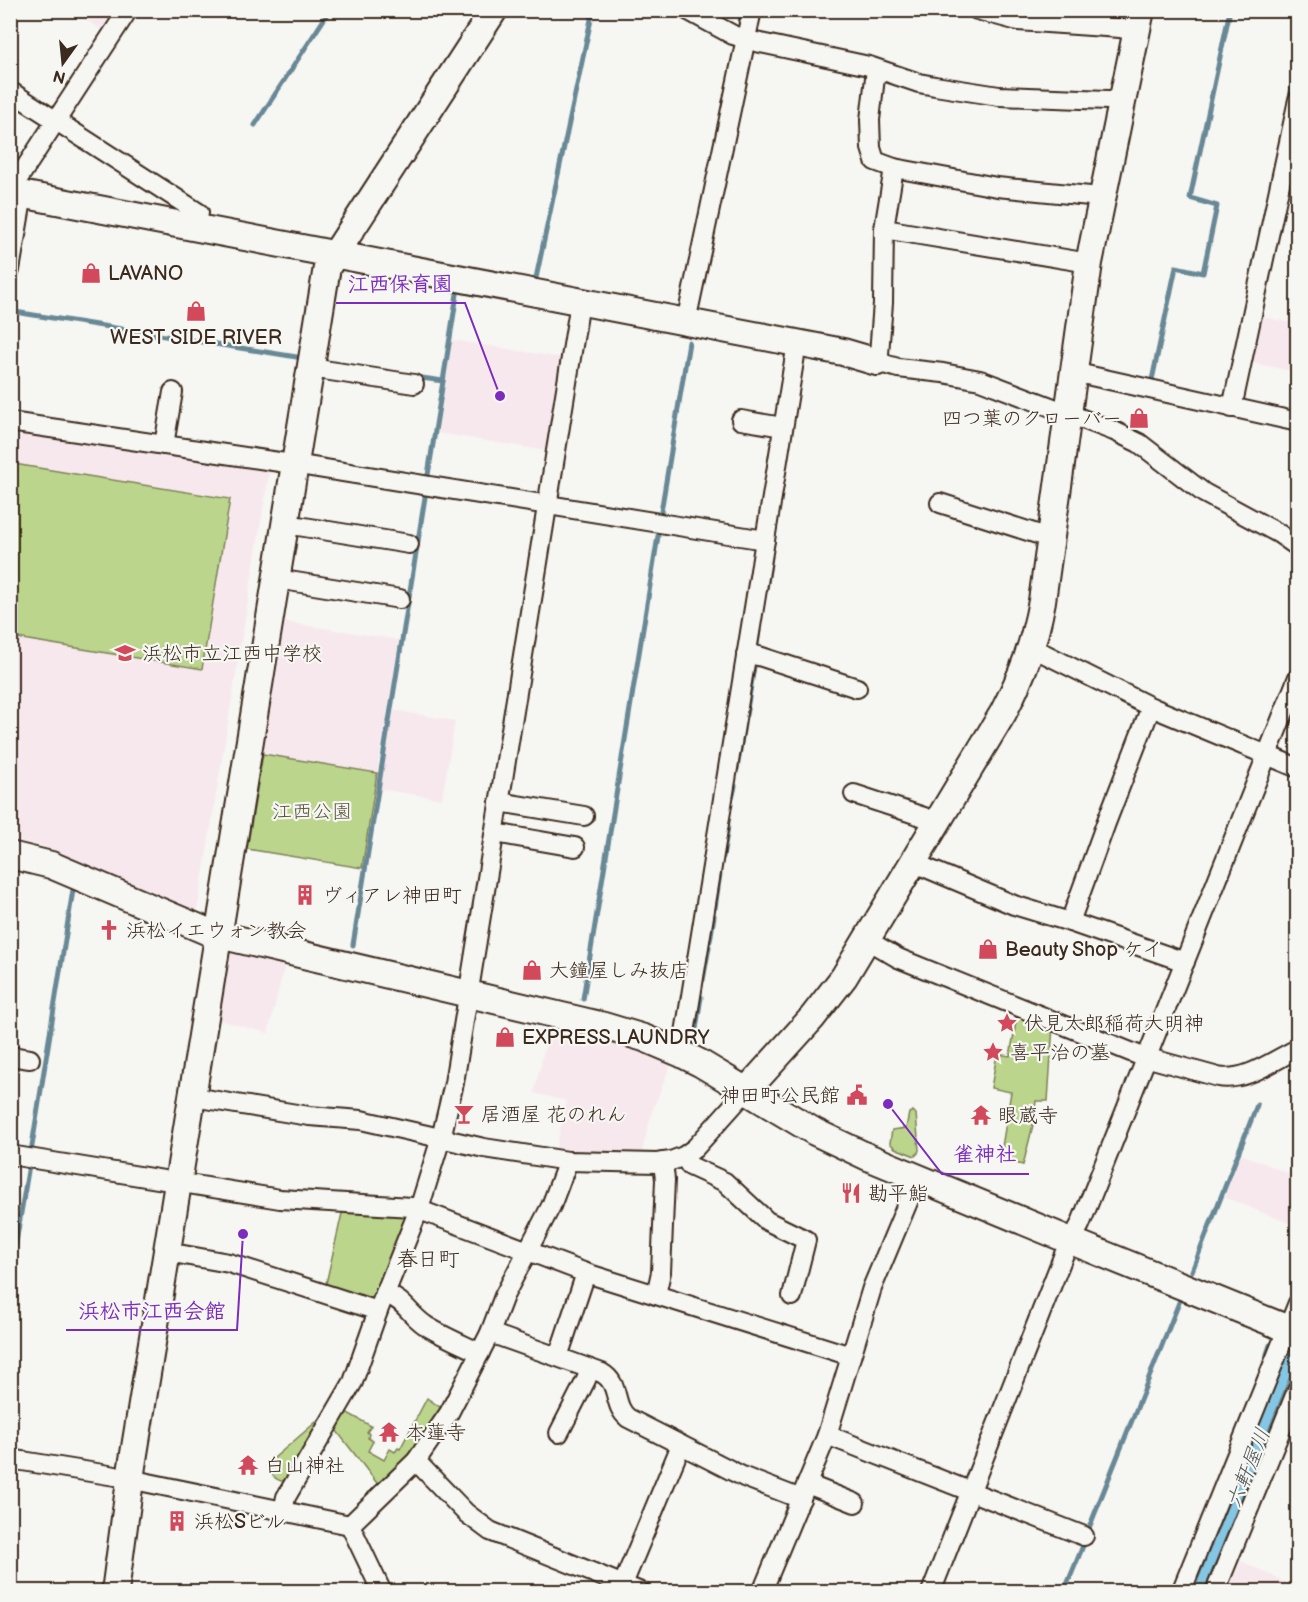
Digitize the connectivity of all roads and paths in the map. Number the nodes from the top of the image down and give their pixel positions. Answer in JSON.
{"nodes":[{"id":1,"x":128,"y":10,"type":"edge"},
{"id":2,"x":494,"y":10,"type":"edge"},
{"id":3,"x":687,"y":10,"type":"edge"},
{"id":4,"x":752,"y":10,"type":"edge"},
{"id":5,"x":977,"y":10,"type":"edge"},
{"id":6,"x":1074,"y":18,"type":"edge"},
{"id":7,"x":1139,"y":21,"type":"edge"},
{"id":8,"x":746,"y":39,"type":"junction"},
{"id":9,"x":876,"y":69,"type":"junction"},
{"id":10,"x":10,"y":92,"type":"edge"},
{"id":11,"x":1298,"y":99,"type":"edge"},
{"id":12,"x":1121,"y":104,"type":"junction"},
{"id":13,"x":56,"y":121,"type":"junction"},
{"id":14,"x":894,"y":168,"type":"junction"},
{"id":15,"x":16,"y":193,"type":"edge"},
{"id":16,"x":1101,"y":199,"type":"junction"},
{"id":17,"x":196,"y":228,"type":"junction"},
{"id":18,"x":884,"y":229,"type":"junction"},
{"id":19,"x":336,"y":255,"type":"junction"},
{"id":20,"x":11,"y":258,"type":"edge"},
{"id":21,"x":1089,"y":263,"type":"junction"},
{"id":22,"x":580,"y":302,"type":"junction"},
{"id":23,"x":686,"y":322,"type":"junction"},
{"id":24,"x":797,"y":343,"type":"junction"},
{"id":25,"x":877,"y":362,"type":"junction"},
{"id":26,"x":311,"y":368,"type":"junction"},
{"id":27,"x":1073,"y":372,"type":"junction"},
{"id":28,"x":414,"y":384,"type":"dead end"},
{"id":29,"x":173,"y":392,"type":"dead end"},
{"id":30,"x":1232,"y":408,"type":"junction"},
{"id":31,"x":1068,"y":412,"type":"junction"},
{"id":32,"x":741,"y":420,"type":"dead end"},
{"id":33,"x":10,"y":422,"type":"edge"},
{"id":34,"x":1298,"y":422,"type":"edge"},
{"id":35,"x":783,"y":428,"type":"junction"},
{"id":36,"x":164,"y":445,"type":"junction"},
{"id":37,"x":295,"y":465,"type":"junction"},
{"id":38,"x":940,"y":503,"type":"dead end"},
{"id":39,"x":547,"y":505,"type":"junction"},
{"id":40,"x":286,"y":524,"type":"junction"},
{"id":41,"x":1051,"y":536,"type":"junction"},
{"id":42,"x":765,"y":540,"type":"junction"},
{"id":43,"x":409,"y":544,"type":"dead end"},
{"id":44,"x":1298,"y":547,"type":"edge"},
{"id":45,"x":277,"y":579,"type":"junction"},
{"id":46,"x":400,"y":599,"type":"dead end"},
{"id":47,"x":1031,"y":650,"type":"junction"},
{"id":48,"x":746,"y":654,"type":"junction"},
{"id":49,"x":1298,"y":677,"type":"edge"},
{"id":50,"x":857,"y":688,"type":"dead end"},
{"id":51,"x":1151,"y":707,"type":"junction"},
{"id":52,"x":1267,"y":755,"type":"junction"},
{"id":53,"x":1298,"y":768,"type":"edge"},
{"id":54,"x":854,"y":794,"type":"dead end"},
{"id":55,"x":500,"y":802,"type":"junction"},
{"id":56,"x":584,"y":816,"type":"dead end"},
{"id":57,"x":936,"y":824,"type":"junction"},
{"id":58,"x":495,"y":834,"type":"junction"},
{"id":59,"x":575,"y":847,"type":"dead end"},
{"id":60,"x":10,"y":855,"type":"edge"},
{"id":61,"x":915,"y":861,"type":"junction"},
{"id":62,"x":1071,"y":922,"type":"junction"},
{"id":63,"x":219,"y":935,"type":"junction"},
{"id":64,"x":867,"y":940,"type":"junction"},
{"id":65,"x":1185,"y":963,"type":"junction"},
{"id":66,"x":469,"y":994,"type":"junction"},
{"id":67,"x":1297,"y":1047,"type":"edge"},
{"id":68,"x":679,"y":1052,"type":"junction"},
{"id":69,"x":10,"y":1056,"type":"edge"},
{"id":70,"x":1147,"y":1058,"type":"junction"},
{"id":71,"x":30,"y":1059,"type":"dead end"},
{"id":72,"x":746,"y":1091,"type":"junction"},
{"id":73,"x":193,"y":1096,"type":"junction"},
{"id":74,"x":441,"y":1138,"type":"junction"},
{"id":75,"x":10,"y":1155,"type":"edge"},
{"id":76,"x":684,"y":1156,"type":"junction"},
{"id":77,"x":568,"y":1161,"type":"junction"},
{"id":78,"x":663,"y":1162,"type":"junction"},
{"id":79,"x":918,"y":1178,"type":"junction"},
{"id":80,"x":179,"y":1183,"type":"junction"},
{"id":81,"x":419,"y":1209,"type":"junction"},
{"id":82,"x":1071,"y":1241,"type":"junction"},
{"id":83,"x":527,"y":1251,"type":"junction"},
{"id":84,"x":167,"y":1252,"type":"junction"},
{"id":85,"x":586,"y":1273,"type":"junction"},
{"id":86,"x":385,"y":1293,"type":"junction"},
{"id":87,"x":656,"y":1295,"type":"junction"},
{"id":88,"x":792,"y":1296,"type":"dead end"},
{"id":89,"x":1298,"y":1303,"type":"edge"},
{"id":90,"x":378,"y":1311,"type":"junction"},
{"id":91,"x":1291,"y":1332,"type":"edge"},
{"id":92,"x":490,"y":1333,"type":"junction"},
{"id":93,"x":480,"y":1353,"type":"junction"},
{"id":94,"x":851,"y":1356,"type":"junction"},
{"id":95,"x":558,"y":1358,"type":"junction"},
{"id":96,"x":590,"y":1369,"type":"junction"},
{"id":97,"x":1298,"y":1388,"type":"edge"},
{"id":98,"x":559,"y":1433,"type":"dead end"},
{"id":99,"x":828,"y":1435,"type":"junction"},
{"id":100,"x":681,"y":1445,"type":"junction"},
{"id":101,"x":10,"y":1459,"type":"edge"},
{"id":102,"x":416,"y":1461,"type":"junction"},
{"id":103,"x":130,"y":1479,"type":"junction"},
{"id":104,"x":970,"y":1491,"type":"junction"},
{"id":105,"x":804,"y":1492,"type":"junction"},
{"id":106,"x":855,"y":1503,"type":"dead end"},
{"id":107,"x":283,"y":1511,"type":"junction"},
{"id":108,"x":350,"y":1525,"type":"junction"},
{"id":109,"x":1084,"y":1536,"type":"dead end"},
{"id":110,"x":623,"y":1584,"type":"junction"},
{"id":111,"x":115,"y":1592,"type":"edge"},
{"id":112,"x":382,"y":1592,"type":"edge"},
{"id":113,"x":641,"y":1592,"type":"edge"},
{"id":114,"x":762,"y":1592,"type":"edge"},
{"id":115,"x":931,"y":1592,"type":"edge"},
{"id":116,"x":1181,"y":1592,"type":"edge"},
{"id":117,"x":1215,"y":1592,"type":"edge"}],
"edges":[{"from":1,"to":13,"type":"street"},
{"from":2,"to":19,"type":"street"},
{"from":3,"to":8,"type":"street"},
{"from":4,"to":8,"type":"street"},
{"from":5,"to":6,"type":"street"},
{"from":6,"to":7,"type":"street"},
{"from":7,"to":12,"type":"street"},
{"from":8,"to":9,"type":"street"},
{"from":8,"to":23,"type":"street"},
{"from":9,"to":12,"type":"street"},
{"from":9,"to":14,"type":"street"},
{"from":10,"to":13,"type":"street"},
{"from":11,"to":30,"type":"street"},
{"from":12,"to":16,"type":"street"},
{"from":13,"to":15,"type":"street"},
{"from":13,"to":17,"type":"street"},
{"from":14,"to":16,"type":"street"},
{"from":14,"to":18,"type":"street"},
{"from":15,"to":17,"type":"street"},
{"from":15,"to":20,"type":"street"},
{"from":16,"to":21,"type":"street"},
{"from":17,"to":19,"type":"street"},
{"from":18,"to":21,"type":"street"},
{"from":18,"to":25,"type":"street"},
{"from":19,"to":22,"type":"street"},
{"from":19,"to":26,"type":"street"},
{"from":21,"to":27,"type":"street"},
{"from":22,"to":23,"type":"street"},
{"from":22,"to":39,"type":"street"},
{"from":23,"to":24,"type":"street"},
{"from":24,"to":25,"type":"street"},
{"from":24,"to":35,"type":"street"},
{"from":25,"to":31,"type":"street"},
{"from":26,"to":28,"type":"street"},
{"from":26,"to":37,"type":"street"},
{"from":27,"to":30,"type":"street"},
{"from":27,"to":31,"type":"street"},
{"from":29,"to":36,"type":"street"},
{"from":30,"to":34,"type":"street"},
{"from":31,"to":41,"type":"street"},
{"from":31,"to":44,"type":"street"},
{"from":32,"to":35,"type":"street"},
{"from":33,"to":36,"type":"street"},
{"from":35,"to":42,"type":"street"},
{"from":36,"to":37,"type":"street"},
{"from":37,"to":39,"type":"street"},
{"from":37,"to":40,"type":"street"},
{"from":38,"to":41,"type":"street"},
{"from":39,"to":42,"type":"street"},
{"from":39,"to":55,"type":"street"},
{"from":40,"to":43,"type":"street"},
{"from":40,"to":45,"type":"street"},
{"from":41,"to":47,"type":"street"},
{"from":42,"to":48,"type":"street"},
{"from":45,"to":46,"type":"street"},
{"from":45,"to":63,"type":"street"},
{"from":47,"to":51,"type":"street"},
{"from":47,"to":57,"type":"street"},
{"from":48,"to":50,"type":"street"},
{"from":48,"to":68,"type":"street"},
{"from":49,"to":52,"type":"street"},
{"from":51,"to":52,"type":"street"},
{"from":51,"to":62,"type":"street"},
{"from":52,"to":53,"type":"street"},
{"from":52,"to":65,"type":"street"},
{"from":54,"to":57,"type":"street"},
{"from":55,"to":56,"type":"street"},
{"from":55,"to":58,"type":"street"},
{"from":57,"to":61,"type":"street"},
{"from":58,"to":59,"type":"street"},
{"from":58,"to":66,"type":"street"},
{"from":60,"to":63,"type":"street"},
{"from":61,"to":62,"type":"street"},
{"from":61,"to":64,"type":"street"},
{"from":62,"to":65,"type":"street"},
{"from":63,"to":66,"type":"street"},
{"from":63,"to":73,"type":"street"},
{"from":64,"to":70,"type":"street"},
{"from":64,"to":72,"type":"street"},
{"from":65,"to":70,"type":"street"},
{"from":66,"to":68,"type":"street"},
{"from":66,"to":74,"type":"street"},
{"from":67,"to":70,"type":"street"},
{"from":68,"to":72,"type":"street"},
{"from":69,"to":71,"type":"street"},
{"from":70,"to":82,"type":"street"},
{"from":72,"to":76,"type":"street"},
{"from":72,"to":79,"type":"street"},
{"from":73,"to":74,"type":"street"},
{"from":73,"to":80,"type":"street"},
{"from":74,"to":77,"type":"street"},
{"from":74,"to":81,"type":"street"},
{"from":75,"to":80,"type":"street"},
{"from":76,"to":78,"type":"street"},
{"from":76,"to":88,"type":"street"},
{"from":77,"to":78,"type":"street"},
{"from":77,"to":83,"type":"street"},
{"from":78,"to":87,"type":"street"},
{"from":79,"to":82,"type":"street"},
{"from":79,"to":94,"type":"street"},
{"from":80,"to":81,"type":"street"},
{"from":80,"to":84,"type":"street"},
{"from":81,"to":83,"type":"street"},
{"from":81,"to":86,"type":"street"},
{"from":82,"to":91,"type":"street"},
{"from":82,"to":104,"type":"street"},
{"from":83,"to":85,"type":"street"},
{"from":83,"to":92,"type":"street"},
{"from":84,"to":90,"type":"street"},
{"from":84,"to":103,"type":"street"},
{"from":85,"to":87,"type":"street"},
{"from":85,"to":95,"type":"street"},
{"from":86,"to":90,"type":"street"},
{"from":86,"to":93,"type":"street"},
{"from":87,"to":94,"type":"street"},
{"from":89,"to":91,"type":"street"},
{"from":90,"to":107,"type":"street"},
{"from":91,"to":116,"type":"street"},
{"from":92,"to":93,"type":"street"},
{"from":92,"to":95,"type":"street"},
{"from":93,"to":102,"type":"street"},
{"from":94,"to":99,"type":"street"},
{"from":95,"to":96,"type":"street"},
{"from":96,"to":98,"type":"street"},
{"from":96,"to":100,"type":"street"},
{"from":97,"to":117,"type":"street"},
{"from":99,"to":104,"type":"street"},
{"from":99,"to":105,"type":"street"},
{"from":100,"to":105,"type":"street"},
{"from":100,"to":110,"type":"street"},
{"from":101,"to":103,"type":"street"},
{"from":102,"to":108,"type":"street"},
{"from":102,"to":110,"type":"street"},
{"from":103,"to":107,"type":"street"},
{"from":103,"to":111,"type":"street"},
{"from":104,"to":109,"type":"street"},
{"from":104,"to":115,"type":"street"},
{"from":105,"to":106,"type":"street"},
{"from":105,"to":114,"type":"street"},
{"from":107,"to":108,"type":"street"},
{"from":108,"to":112,"type":"street"},
{"from":110,"to":113,"type":"street"}]}
